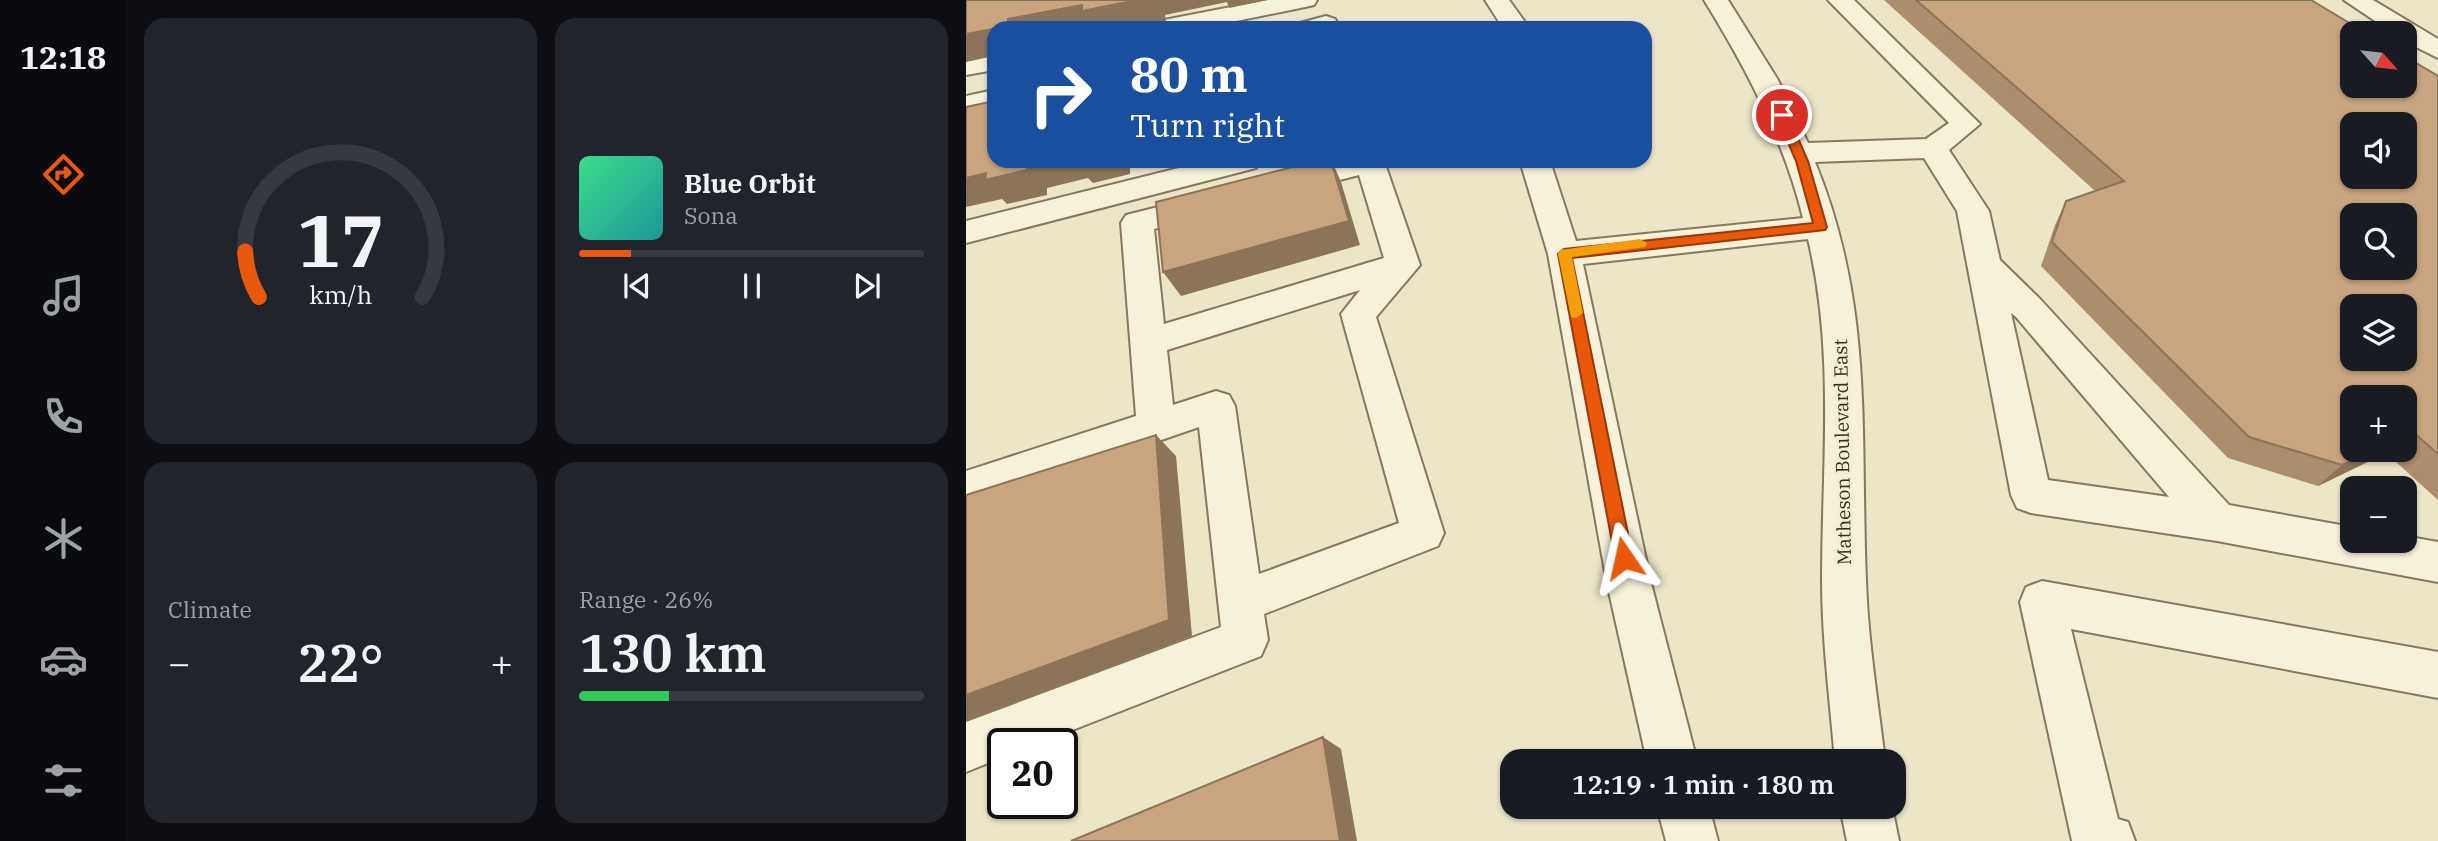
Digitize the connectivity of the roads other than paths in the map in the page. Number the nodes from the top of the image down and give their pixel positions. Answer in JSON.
{"nodes":[{"id":1,"x":1305,"y":0,"type":"edge"},
{"id":2,"x":1497,"y":0,"type":"edge"},
{"id":3,"x":1716,"y":0,"type":"edge"},
{"id":4,"x":1840,"y":0,"type":"edge"},
{"id":5,"x":2356,"y":0,"type":"edge"},
{"id":6,"x":1199,"y":21,"type":"edge"},
{"id":7,"x":1511,"y":21,"type":"edge"},
{"id":8,"x":2438,"y":50,"type":"edge"},
{"id":9,"x":987,"y":63,"type":"edge"},
{"id":10,"x":966,"y":67,"type":"edge"},
{"id":11,"x":987,"y":100,"type":"edge"},
{"id":12,"x":966,"y":104,"type":"edge"},
{"id":13,"x":1933,"y":148,"type":"junction"},
{"id":14,"x":1798,"y":153,"type":"junction"},
{"id":15,"x":1217,"y":168,"type":"edge"},
{"id":16,"x":1347,"y":168,"type":"edge"},
{"id":17,"x":1372,"y":168,"type":"edge"},
{"id":18,"x":1537,"y":168,"type":"edge"},
{"id":19,"x":1821,"y":227,"type":"junction"},
{"id":20,"x":966,"y":232,"type":"edge"},
{"id":21,"x":1564,"y":254,"type":"junction"},
{"id":22,"x":1403,"y":265,"type":"junction"},
{"id":23,"x":1984,"y":265,"type":"junction"},
{"id":24,"x":1149,"y":342,"type":"junction"},
{"id":25,"x":1156,"y":426,"type":"junction"},
{"id":26,"x":966,"y":489,"type":"edge"},
{"id":27,"x":2217,"y":522,"type":"junction"},
{"id":28,"x":2438,"y":562,"type":"edge"},
{"id":29,"x":1240,"y":603,"type":"junction"},
{"id":30,"x":2438,"y":675,"type":"edge"},
{"id":31,"x":966,"y":747,"type":"edge"},
{"id":32,"x":1669,"y":749,"type":"edge"},
{"id":33,"x":1859,"y":749,"type":"edge"},
{"id":34,"x":1686,"y":819,"type":"edge"},
{"id":35,"x":1868,"y":819,"type":"edge"},
{"id":36,"x":1692,"y":841,"type":"edge"},
{"id":37,"x":1873,"y":841,"type":"edge"},
{"id":38,"x":2109,"y":841,"type":"edge"}],
"edges":[{"from":1,"to":6,"type":"street"},
{"from":2,"to":7,"type":"street"},
{"from":3,"to":14,"type":"street","name":"Matheson Boulevard East"},
{"from":4,"to":13,"type":"street"},
{"from":5,"to":8,"type":"street"},
{"from":9,"to":10,"type":"street"},
{"from":11,"to":12,"type":"street"},
{"from":13,"to":14,"type":"street"},
{"from":13,"to":23,"type":"street"},
{"from":14,"to":19,"type":"street","name":"Matheson Boulevard East"},
{"from":15,"to":20,"type":"street"},
{"from":16,"to":24,"type":"street"},
{"from":17,"to":22,"type":"street"},
{"from":18,"to":21,"type":"street"},
{"from":19,"to":21,"type":"street"},
{"from":19,"to":33,"type":"street","name":"Matheson Boulevard East"},
{"from":21,"to":32,"type":"street"},
{"from":22,"to":24,"type":"street"},
{"from":22,"to":29,"type":"street"},
{"from":23,"to":27,"type":"street"},
{"from":23,"to":27,"type":"street"},
{"from":24,"to":25,"type":"street"},
{"from":25,"to":26,"type":"street"},
{"from":25,"to":29,"type":"street"},
{"from":27,"to":28,"type":"street"},
{"from":29,"to":31,"type":"street"},
{"from":30,"to":38,"type":"street"},
{"from":34,"to":36,"type":"street"},
{"from":35,"to":37,"type":"street"}]}
